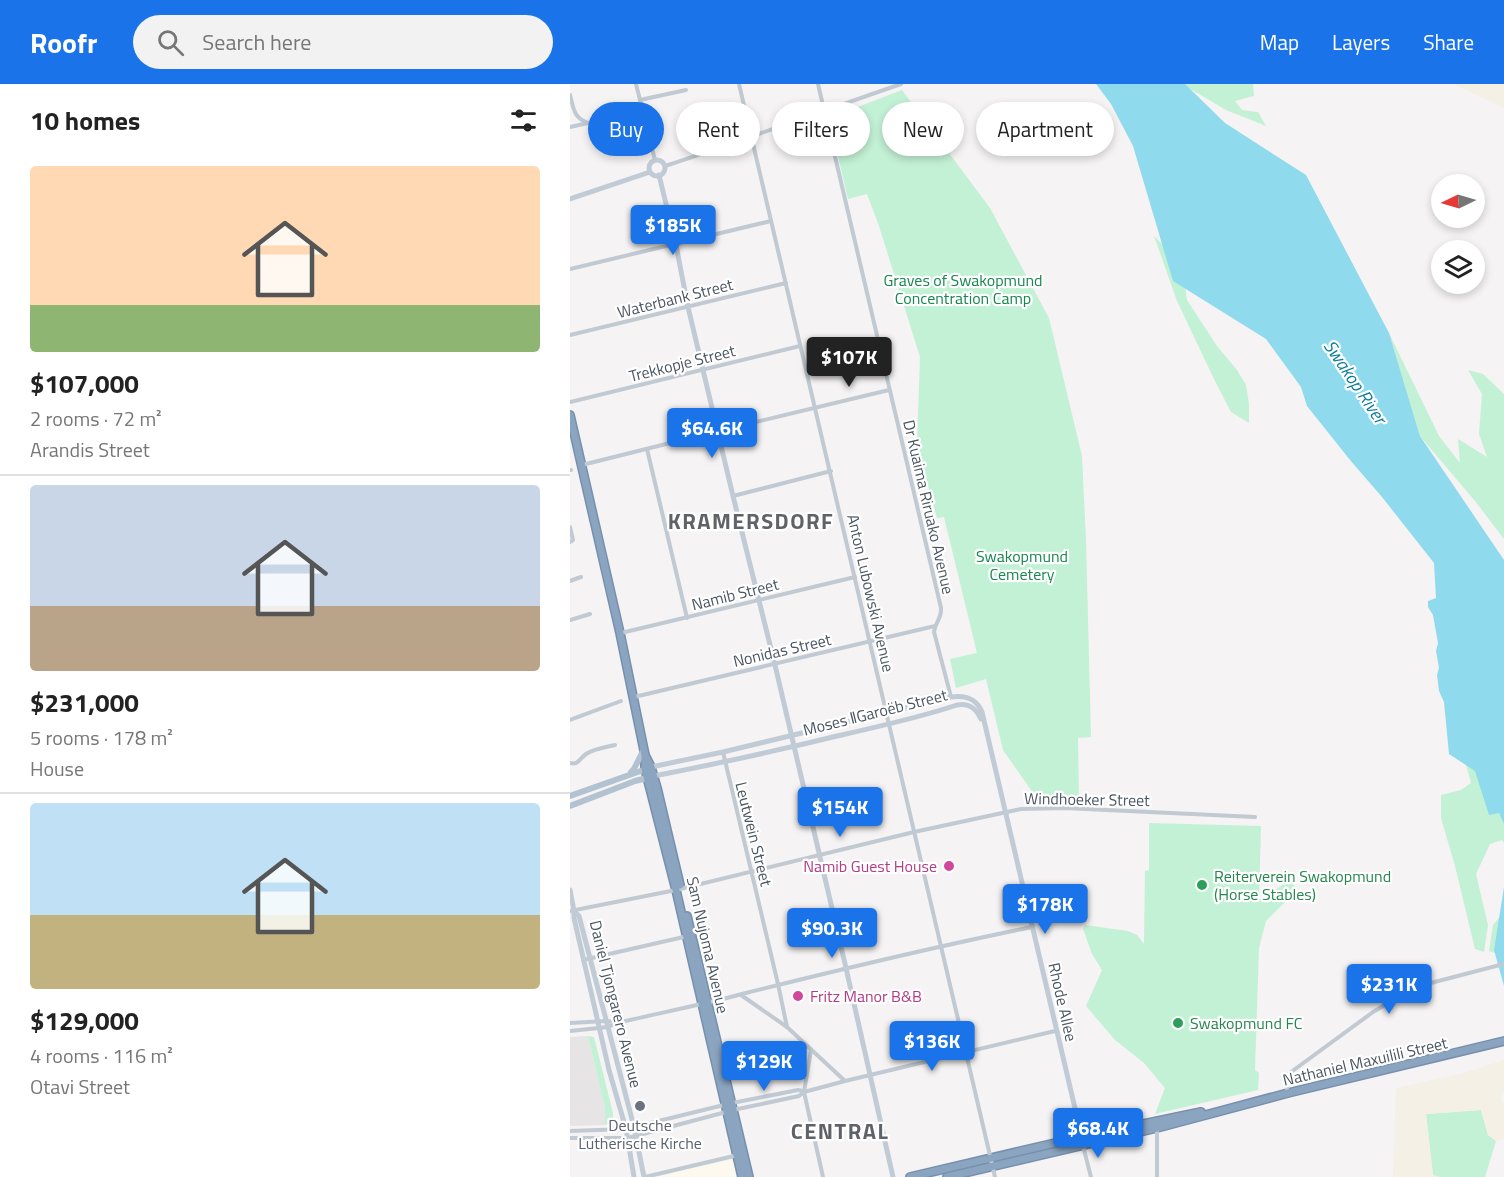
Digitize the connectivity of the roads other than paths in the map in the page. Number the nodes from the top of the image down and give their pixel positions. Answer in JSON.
{"nodes":[{"id":1,"x":636,"y":84,"type":"edge"},
{"id":2,"x":739,"y":84,"type":"edge"},
{"id":3,"x":818,"y":84,"type":"edge"},
{"id":4,"x":901,"y":84,"type":"edge"},
{"id":5,"x":686,"y":90,"type":"dead end"},
{"id":6,"x":570,"y":95,"type":"edge"},
{"id":7,"x":640,"y":100,"type":"joint"},
{"id":8,"x":743,"y":102,"type":"edge"},
{"id":9,"x":822,"y":102,"type":"edge"},
{"id":10,"x":850,"y":102,"type":"edge"},
{"id":11,"x":588,"y":123,"type":"joint"},
{"id":12,"x":570,"y":127,"type":"edge"},
{"id":13,"x":654,"y":156,"type":"edge"},
{"id":14,"x":695,"y":156,"type":"edge"},
{"id":15,"x":756,"y":156,"type":"edge"},
{"id":16,"x":834,"y":156,"type":"edge"},
{"id":17,"x":655,"y":160,"type":"junction"},
{"id":18,"x":665,"y":166,"type":"junction"},
{"id":19,"x":650,"y":172,"type":"junction"},
{"id":20,"x":659,"y":175,"type":"junction"},
{"id":21,"x":570,"y":200,"type":"edge"},
{"id":22,"x":771,"y":220,"type":"junction"},
{"id":23,"x":676,"y":244,"type":"junction"},
{"id":24,"x":570,"y":269,"type":"edge"},
{"id":25,"x":786,"y":283,"type":"junction"},
{"id":26,"x":688,"y":307,"type":"junction"},
{"id":27,"x":570,"y":336,"type":"edge"},
{"id":28,"x":800,"y":346,"type":"junction"},
{"id":29,"x":703,"y":370,"type":"junction"},
{"id":30,"x":889,"y":390,"type":"junction"},
{"id":31,"x":570,"y":402,"type":"edge"},
{"id":32,"x":815,"y":407,"type":"junction"},
{"id":33,"x":570,"y":415,"type":"edge"},
{"id":34,"x":718,"y":430,"type":"junction"},
{"id":35,"x":647,"y":449,"type":"junction"},
{"id":36,"x":582,"y":465,"type":"junction"},
{"id":37,"x":831,"y":471,"type":"junction"},
{"id":38,"x":733,"y":496,"type":"junction"},
{"id":39,"x":570,"y":527,"type":"edge"},
{"id":40,"x":570,"y":542,"type":"edge"},
{"id":41,"x":581,"y":577,"type":"dead end"},
{"id":42,"x":855,"y":577,"type":"junction"},
{"id":43,"x":570,"y":581,"type":"edge"},
{"id":44,"x":758,"y":600,"type":"junction"},
{"id":45,"x":590,"y":614,"type":"dead end"},
{"id":46,"x":687,"y":618,"type":"junction"},
{"id":47,"x":570,"y":620,"type":"edge"},
{"id":48,"x":935,"y":626,"type":"junction"},
{"id":49,"x":620,"y":633,"type":"junction"},
{"id":50,"x":870,"y":642,"type":"junction"},
{"id":51,"x":775,"y":665,"type":"junction"},
{"id":52,"x":951,"y":697,"type":"junction"},
{"id":53,"x":633,"y":698,"type":"junction"},
{"id":54,"x":621,"y":701,"type":"dead end"},
{"id":55,"x":887,"y":713,"type":"junction"},
{"id":56,"x":570,"y":720,"type":"edge"},
{"id":57,"x":890,"y":724,"type":"junction"},
{"id":58,"x":985,"y":728,"type":"junction"},
{"id":59,"x":792,"y":736,"type":"junction"},
{"id":60,"x":615,"y":745,"type":"dead end"},
{"id":61,"x":794,"y":747,"type":"junction"},
{"id":62,"x":644,"y":752,"type":"junction"},
{"id":63,"x":723,"y":752,"type":"junction"},
{"id":64,"x":725,"y":762,"type":"junction"},
{"id":65,"x":570,"y":763,"type":"edge"},
{"id":66,"x":648,"y":768,"type":"junction"},
{"id":67,"x":628,"y":775,"type":"junction"},
{"id":68,"x":651,"y":777,"type":"junction"},
{"id":69,"x":570,"y":796,"type":"edge"},
{"id":70,"x":570,"y":806,"type":"edge"},
{"id":71,"x":1005,"y":811,"type":"junction"},
{"id":72,"x":1256,"y":817,"type":"dead end"},
{"id":73,"x":914,"y":832,"type":"junction"},
{"id":74,"x":818,"y":854,"type":"junction"},
{"id":75,"x":751,"y":871,"type":"junction"},
{"id":76,"x":678,"y":889,"type":"junction"},
{"id":77,"x":570,"y":890,"type":"edge"},
{"id":78,"x":572,"y":911,"type":"edge"},
{"id":79,"x":1032,"y":927,"type":"junction"},
{"id":80,"x":689,"y":935,"type":"junction"},
{"id":81,"x":941,"y":946,"type":"junction"},
{"id":82,"x":591,"y":958,"type":"junction"},
{"id":83,"x":583,"y":960,"type":"junction"},
{"id":84,"x":1504,"y":964,"type":"edge"},
{"id":85,"x":846,"y":968,"type":"junction"},
{"id":86,"x":778,"y":984,"type":"junction"},
{"id":87,"x":741,"y":995,"type":"junction"},
{"id":88,"x":705,"y":1002,"type":"junction"},
{"id":89,"x":606,"y":1021,"type":"junction"},
{"id":90,"x":597,"y":1022,"type":"junction"},
{"id":91,"x":570,"y":1023,"type":"edge"},
{"id":92,"x":617,"y":1023,"type":"junction"},
{"id":93,"x":787,"y":1027,"type":"junction"},
{"id":94,"x":608,"y":1028,"type":"junction"},
{"id":95,"x":598,"y":1029,"type":"junction"},
{"id":96,"x":570,"y":1031,"type":"edge"},
{"id":97,"x":1055,"y":1031,"type":"junction"},
{"id":98,"x":1504,"y":1041,"type":"edge"},
{"id":99,"x":811,"y":1049,"type":"junction"},
{"id":100,"x":965,"y":1053,"type":"junction"},
{"id":101,"x":869,"y":1076,"type":"junction"},
{"id":102,"x":845,"y":1081,"type":"junction"},
{"id":103,"x":804,"y":1092,"type":"junction"},
{"id":104,"x":1288,"y":1093,"type":"junction"},
{"id":105,"x":730,"y":1107,"type":"junction"},
{"id":106,"x":1156,"y":1124,"type":"junction"},
{"id":107,"x":634,"y":1127,"type":"junction"},
{"id":108,"x":626,"y":1129,"type":"junction"},
{"id":109,"x":570,"y":1131,"type":"edge"},
{"id":110,"x":636,"y":1136,"type":"junction"},
{"id":111,"x":1081,"y":1137,"type":"junction"},
{"id":112,"x":570,"y":1138,"type":"edge"},
{"id":113,"x":628,"y":1138,"type":"junction"},
{"id":114,"x":1083,"y":1146,"type":"junction"},
{"id":115,"x":740,"y":1154,"type":"junction"},
{"id":116,"x":990,"y":1158,"type":"junction"},
{"id":117,"x":992,"y":1166,"type":"junction"},
{"id":118,"x":633,"y":1177,"type":"edge"},
{"id":119,"x":644,"y":1177,"type":"edge"},
{"id":120,"x":742,"y":1177,"type":"edge"},
{"id":121,"x":749,"y":1177,"type":"edge"},
{"id":122,"x":823,"y":1177,"type":"edge"},
{"id":123,"x":893,"y":1177,"type":"edge"},
{"id":124,"x":910,"y":1177,"type":"edge"},
{"id":125,"x":947,"y":1177,"type":"edge"},
{"id":126,"x":995,"y":1177,"type":"edge"},
{"id":127,"x":1091,"y":1177,"type":"edge"},
{"id":128,"x":1157,"y":1177,"type":"edge"}],
"edges":[{"from":1,"to":7,"type":"street"},
{"from":2,"to":8,"type":"street","name":"Anton Lubowski Avenue"},
{"from":3,"to":9,"type":"street","name":"Dr Kuaima Riruako Avenue"},
{"from":4,"to":10,"type":"street"},
{"from":5,"to":7,"type":"street"},
{"from":6,"to":11,"type":"street"},
{"from":11,"to":12,"type":"street"},
{"from":13,"to":17,"type":"street"},
{"from":14,"to":18,"type":"street"},
{"from":15,"to":22,"type":"street","name":"Anton Lubowski Avenue"},
{"from":16,"to":30,"type":"street","name":"Dr Kuaima Riruako Avenue"},
{"from":17,"to":18,"type":"street"},
{"from":17,"to":19,"type":"street"},
{"from":18,"to":20,"type":"street"},
{"from":19,"to":20,"type":"street"},
{"from":19,"to":21,"type":"street"},
{"from":20,"to":23,"type":"street"},
{"from":22,"to":23,"type":"street"},
{"from":22,"to":25,"type":"street","name":"Anton Lubowski Avenue"},
{"from":23,"to":24,"type":"street"},
{"from":23,"to":26,"type":"street"},
{"from":25,"to":26,"type":"street","name":"Waterbank Street"},
{"from":25,"to":28,"type":"street","name":"Anton Lubowski Avenue"},
{"from":26,"to":27,"type":"street","name":"Waterbank Street"},
{"from":26,"to":29,"type":"street"},
{"from":28,"to":29,"type":"street","name":"Trekkopje Street"},
{"from":28,"to":32,"type":"street","name":"Anton Lubowski Avenue"},
{"from":29,"to":31,"type":"street","name":"Trekkopje Street"},
{"from":29,"to":34,"type":"street"},
{"from":30,"to":32,"type":"street"},
{"from":30,"to":48,"type":"street","name":"Dr Kuaima Riruako Avenue"},
{"from":32,"to":34,"type":"street"},
{"from":32,"to":37,"type":"street","name":"Anton Lubowski Avenue"},
{"from":33,"to":36,"type":"highway","name":"Sam Nujoma Avenue"},
{"from":34,"to":35,"type":"street"},
{"from":34,"to":38,"type":"street"},
{"from":35,"to":36,"type":"street"},
{"from":35,"to":46,"type":"street"},
{"from":36,"to":49,"type":"highway","name":"Sam Nujoma Avenue"},
{"from":37,"to":38,"type":"street"},
{"from":37,"to":42,"type":"street","name":"Anton Lubowski Avenue"},
{"from":38,"to":44,"type":"street"},
{"from":39,"to":40,"type":"street"},
{"from":41,"to":43,"type":"street"},
{"from":42,"to":44,"type":"street","name":"Namib Street"},
{"from":42,"to":50,"type":"street","name":"Anton Lubowski Avenue"},
{"from":44,"to":46,"type":"street","name":"Namib Street"},
{"from":44,"to":51,"type":"street"},
{"from":45,"to":47,"type":"street"},
{"from":46,"to":49,"type":"street","name":"Namib Street"},
{"from":48,"to":50,"type":"street","name":"Nonidas Street"},
{"from":48,"to":52,"type":"street","name":"Dr Kuaima Riruako Avenue"},
{"from":49,"to":53,"type":"highway","name":"Sam Nujoma Avenue"},
{"from":50,"to":51,"type":"street","name":"Nonidas Street"},
{"from":50,"to":55,"type":"street","name":"Anton Lubowski Avenue"},
{"from":51,"to":53,"type":"street","name":"Nonidas Street"},
{"from":51,"to":59,"type":"street"},
{"from":52,"to":55,"type":"street","name":"Moses ǁGaroëb Street"},
{"from":52,"to":58,"type":"street","name":"Moses ǁGaroëb Street"},
{"from":53,"to":62,"type":"highway","name":"Sam Nujoma Avenue"},
{"from":54,"to":56,"type":"street"},
{"from":55,"to":57,"type":"street","name":"Anton Lubowski Avenue"},
{"from":55,"to":59,"type":"street","name":"Moses ǁGaroëb Street"},
{"from":57,"to":58,"type":"street","name":"Moses ǁGaroëb Street"},
{"from":57,"to":61,"type":"street","name":"Moses ǁGaroëb Street"},
{"from":57,"to":73,"type":"street","name":"Anton Lubowski Avenue"},
{"from":58,"to":71,"type":"street","name":"Rhode Allee"},
{"from":59,"to":61,"type":"street"},
{"from":59,"to":63,"type":"street","name":"Moses ǁGaroëb Street"},
{"from":60,"to":65,"type":"street"},
{"from":61,"to":64,"type":"street","name":"Moses ǁGaroëb Street"},
{"from":61,"to":74,"type":"street"},
{"from":62,"to":66,"type":"highway","name":"Sam Nujoma Avenue"},
{"from":62,"to":67,"type":"main road"},
{"from":63,"to":64,"type":"street","name":"Leutwein Street"},
{"from":63,"to":66,"type":"street","name":"Moses ǁGaroëb Street"},
{"from":64,"to":68,"type":"street","name":"Moses ǁGaroëb Street"},
{"from":64,"to":75,"type":"street","name":"Leutwein Street"},
{"from":66,"to":67,"type":"main road","name":"Moses ǁGaroëb Street"},
{"from":66,"to":68,"type":"highway","name":"Sam Nujoma Avenue"},
{"from":67,"to":69,"type":"main road","name":"Moses ǁGaroëb Street"},
{"from":68,"to":70,"type":"main road","name":"Moses ǁGaroëb Street"},
{"from":68,"to":76,"type":"highway","name":"Sam Nujoma Avenue"},
{"from":71,"to":72,"type":"street","name":"Windhoeker Street"},
{"from":71,"to":73,"type":"street","name":"Windhoeker Street"},
{"from":71,"to":79,"type":"street","name":"Rhode Allee"},
{"from":73,"to":74,"type":"street","name":"Windhoeker Street"},
{"from":73,"to":81,"type":"street","name":"Anton Lubowski Avenue"},
{"from":74,"to":75,"type":"street","name":"Windhoeker Street"},
{"from":74,"to":85,"type":"street"},
{"from":75,"to":76,"type":"street","name":"Windhoeker Street"},
{"from":75,"to":86,"type":"street","name":"Leutwein Street"},
{"from":76,"to":78,"type":"street","name":"Windhoeker Street"},
{"from":76,"to":80,"type":"highway","name":"Sam Nujoma Avenue"},
{"from":77,"to":78,"type":"street","name":"Daniel Tjongarero Avenue"},
{"from":78,"to":82,"type":"street","name":"Daniel Tjongarero Avenue"},
{"from":78,"to":83,"type":"street","name":"Daniel Tjongarero Avenue"},
{"from":79,"to":81,"type":"street"},
{"from":79,"to":97,"type":"street","name":"Rhode Allee"},
{"from":80,"to":82,"type":"street"},
{"from":80,"to":88,"type":"highway","name":"Sam Nujoma Avenue"},
{"from":81,"to":85,"type":"street"},
{"from":81,"to":100,"type":"street","name":"Anton Lubowski Avenue"},
{"from":82,"to":83,"type":"street"},
{"from":82,"to":89,"type":"street","name":"Daniel Tjongarero Avenue"},
{"from":83,"to":90,"type":"street","name":"Daniel Tjongarero Avenue"},
{"from":84,"to":104,"type":"street"},
{"from":85,"to":86,"type":"street"},
{"from":85,"to":101,"type":"street"},
{"from":86,"to":87,"type":"street"},
{"from":86,"to":93,"type":"street","name":"Leutwein Street"},
{"from":87,"to":88,"type":"street"},
{"from":87,"to":93,"type":"street"},
{"from":88,"to":92,"type":"street"},
{"from":88,"to":105,"type":"highway","name":"Sam Nujoma Avenue"},
{"from":89,"to":90,"type":"street"},
{"from":89,"to":92,"type":"street"},
{"from":89,"to":94,"type":"street","name":"Daniel Tjongarero Avenue"},
{"from":90,"to":91,"type":"street"},
{"from":90,"to":95,"type":"street","name":"Daniel Tjongarero Avenue"},
{"from":92,"to":94,"type":"street"},
{"from":93,"to":99,"type":"street"},
{"from":94,"to":95,"type":"street"},
{"from":94,"to":107,"type":"street","name":"Daniel Tjongarero Avenue"},
{"from":95,"to":96,"type":"street"},
{"from":95,"to":108,"type":"street","name":"Daniel Tjongarero Avenue"},
{"from":97,"to":100,"type":"street"},
{"from":97,"to":111,"type":"street","name":"Rhode Allee"},
{"from":98,"to":104,"type":"highway","name":"Nathaniel Maxuilili Street"},
{"from":99,"to":102,"type":"street"},
{"from":99,"to":103,"type":"street"},
{"from":100,"to":101,"type":"street"},
{"from":100,"to":116,"type":"street","name":"Anton Lubowski Avenue"},
{"from":101,"to":102,"type":"street"},
{"from":101,"to":123,"type":"street"},
{"from":102,"to":103,"type":"street"},
{"from":103,"to":105,"type":"street"},
{"from":103,"to":122,"type":"street"},
{"from":104,"to":106,"type":"highway","name":"Nathaniel Maxuilili Street"},
{"from":105,"to":107,"type":"street"},
{"from":105,"to":110,"type":"street"},
{"from":105,"to":115,"type":"highway","name":"Sam Nujoma Avenue"},
{"from":106,"to":111,"type":"highway","name":"Nathaniel Maxuilili Street"},
{"from":106,"to":114,"type":"highway","name":"Nathaniel Maxuilili Street"},
{"from":106,"to":128,"type":"street"},
{"from":107,"to":108,"type":"street"},
{"from":107,"to":110,"type":"street","name":"Daniel Tjongarero Avenue"},
{"from":108,"to":109,"type":"street"},
{"from":108,"to":113,"type":"street","name":"Daniel Tjongarero Avenue"},
{"from":110,"to":113,"type":"street"},
{"from":110,"to":119,"type":"street","name":"Daniel Tjongarero Avenue"},
{"from":111,"to":114,"type":"street","name":"Rhode Allee"},
{"from":111,"to":116,"type":"highway","name":"Nathaniel Maxuilili Street"},
{"from":112,"to":113,"type":"street"},
{"from":113,"to":118,"type":"street","name":"Daniel Tjongarero Avenue"},
{"from":114,"to":117,"type":"highway","name":"Nathaniel Maxuilili Street"},
{"from":114,"to":127,"type":"street","name":"Rhode Allee"},
{"from":115,"to":119,"type":"street"},
{"from":115,"to":120,"type":"highway","name":"Sam Nujoma Avenue"},
{"from":115,"to":121,"type":"highway","name":"Sam Nujoma Avenue"},
{"from":116,"to":117,"type":"street","name":"Anton Lubowski Avenue"},
{"from":116,"to":124,"type":"highway","name":"Nathaniel Maxuilili Street"},
{"from":117,"to":125,"type":"highway","name":"Nathaniel Maxuilili Street"},
{"from":117,"to":126,"type":"street","name":"Anton Lubowski Avenue"}]}
